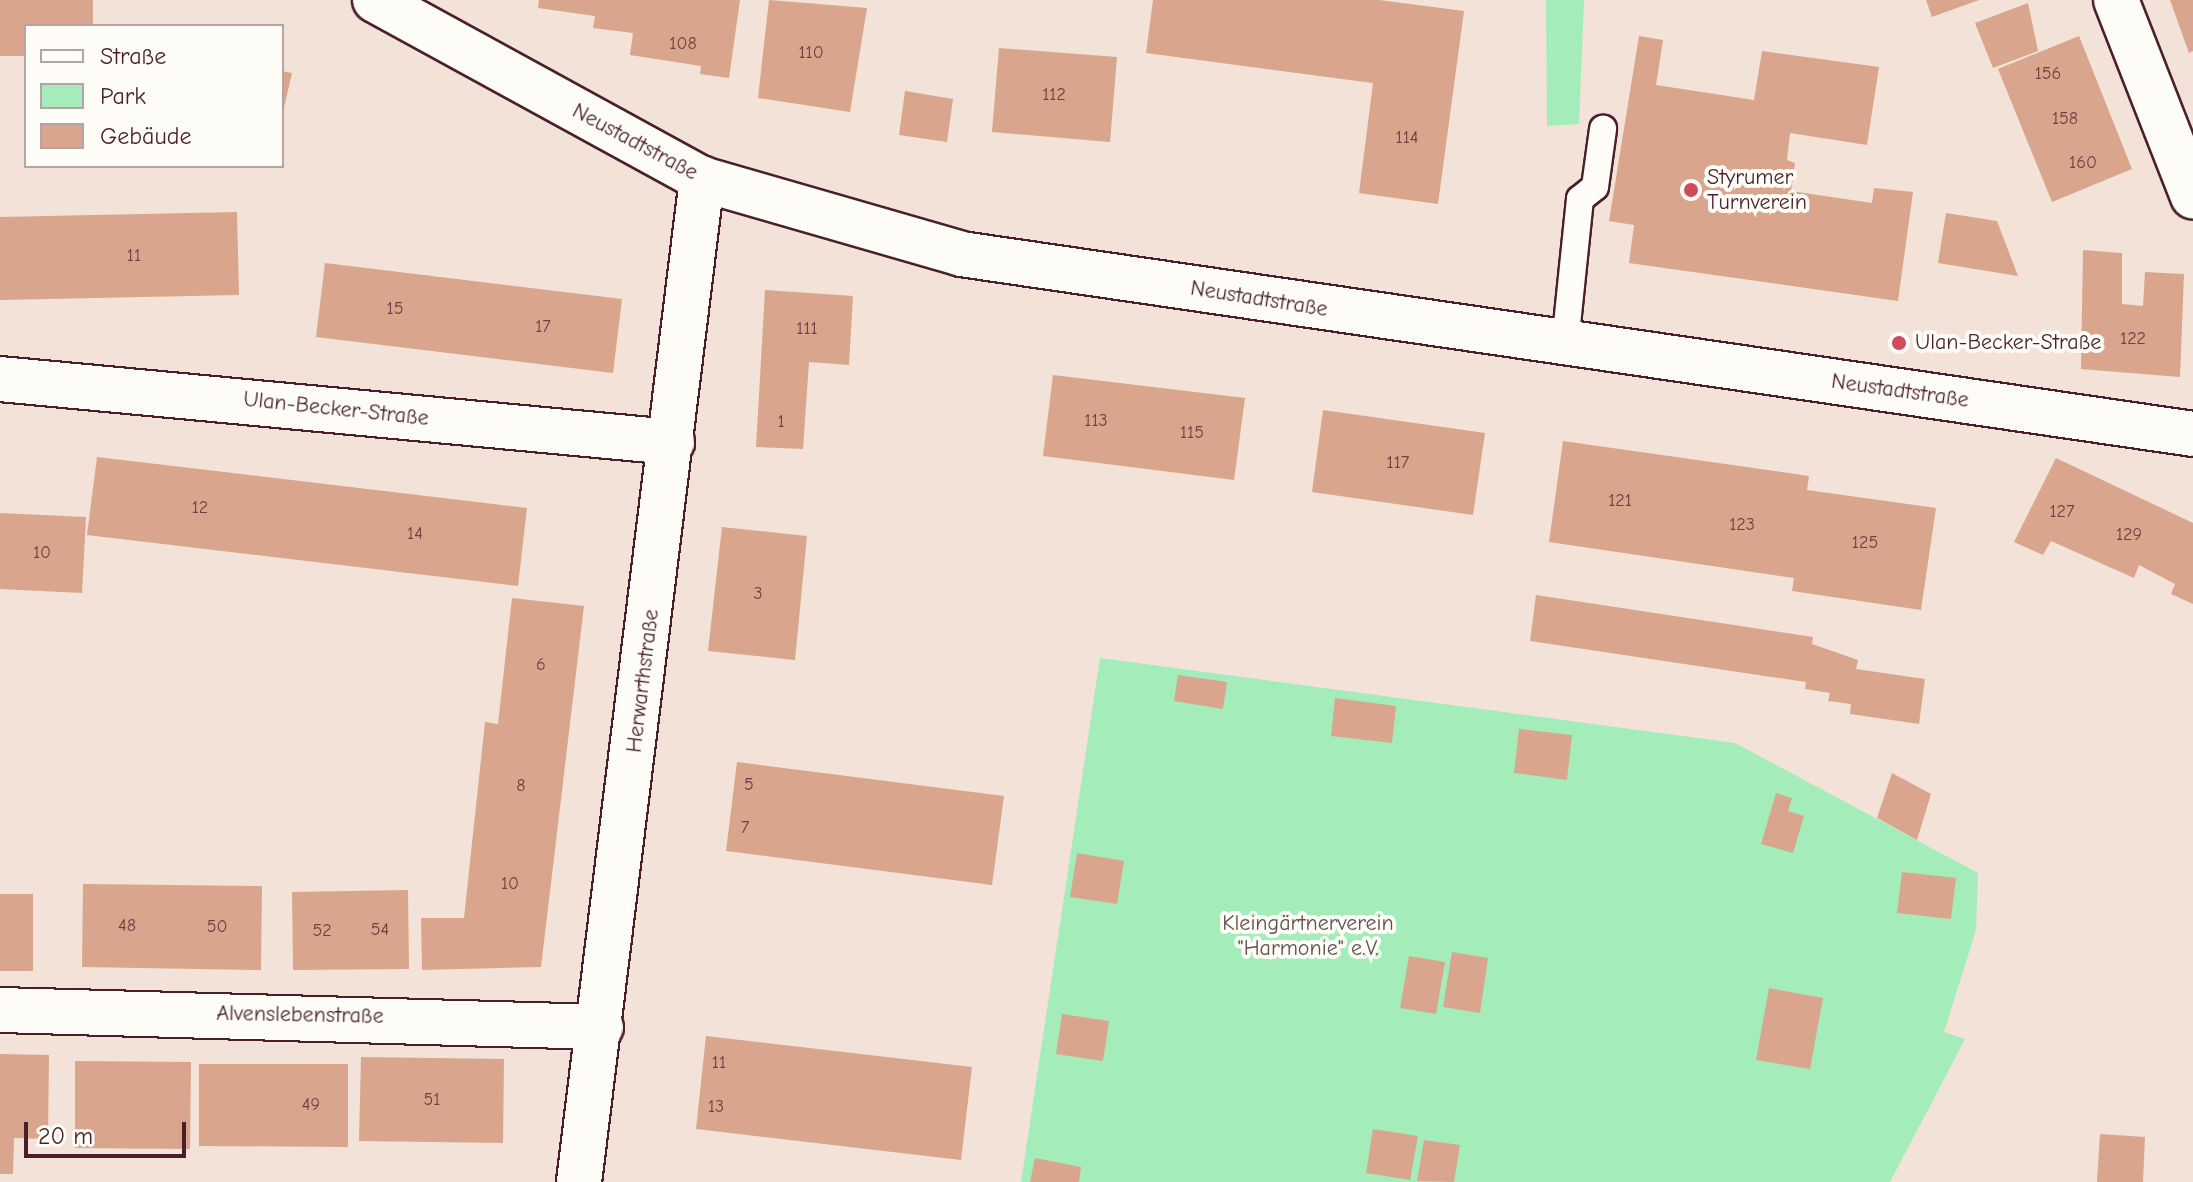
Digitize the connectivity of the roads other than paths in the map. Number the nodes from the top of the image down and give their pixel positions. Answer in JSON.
{"nodes":[{"id":1,"x":375,"y":0,"type":"edge"},
{"id":2,"x":2116,"y":0,"type":"edge"},
{"id":3,"x":1603,"y":129,"type":"dead end"},
{"id":4,"x":702,"y":179,"type":"junction"},
{"id":5,"x":2193,"y":196,"type":"edge"},
{"id":6,"x":1565,"y":344,"type":"junction"},
{"id":7,"x":0,"y":379,"type":"edge"},
{"id":8,"x":2193,"y":434,"type":"edge"},
{"id":9,"x":672,"y":442,"type":"junction"},
{"id":10,"x":0,"y":1010,"type":"edge"},
{"id":11,"x":601,"y":1027,"type":"junction"},
{"id":12,"x":579,"y":1182,"type":"edge"}],
"edges":[{"from":1,"to":4,"type":"street","name":"Neustadtstraße"},
{"from":2,"to":5,"type":"street"},
{"from":3,"to":6,"type":"lane"},
{"from":4,"to":6,"type":"street","name":"Neustadtstraße"},
{"from":4,"to":9,"type":"street","name":"Herwarthstraße"},
{"from":6,"to":8,"type":"street","name":"Neustadtstraße"},
{"from":7,"to":9,"type":"street","name":"Ulan-Becker-Straße"},
{"from":9,"to":11,"type":"street","name":"Herwarthstraße"},
{"from":10,"to":11,"type":"street","name":"Alvenslebenstraße"},
{"from":11,"to":12,"type":"street","name":"Herwarthstraße"}]}
